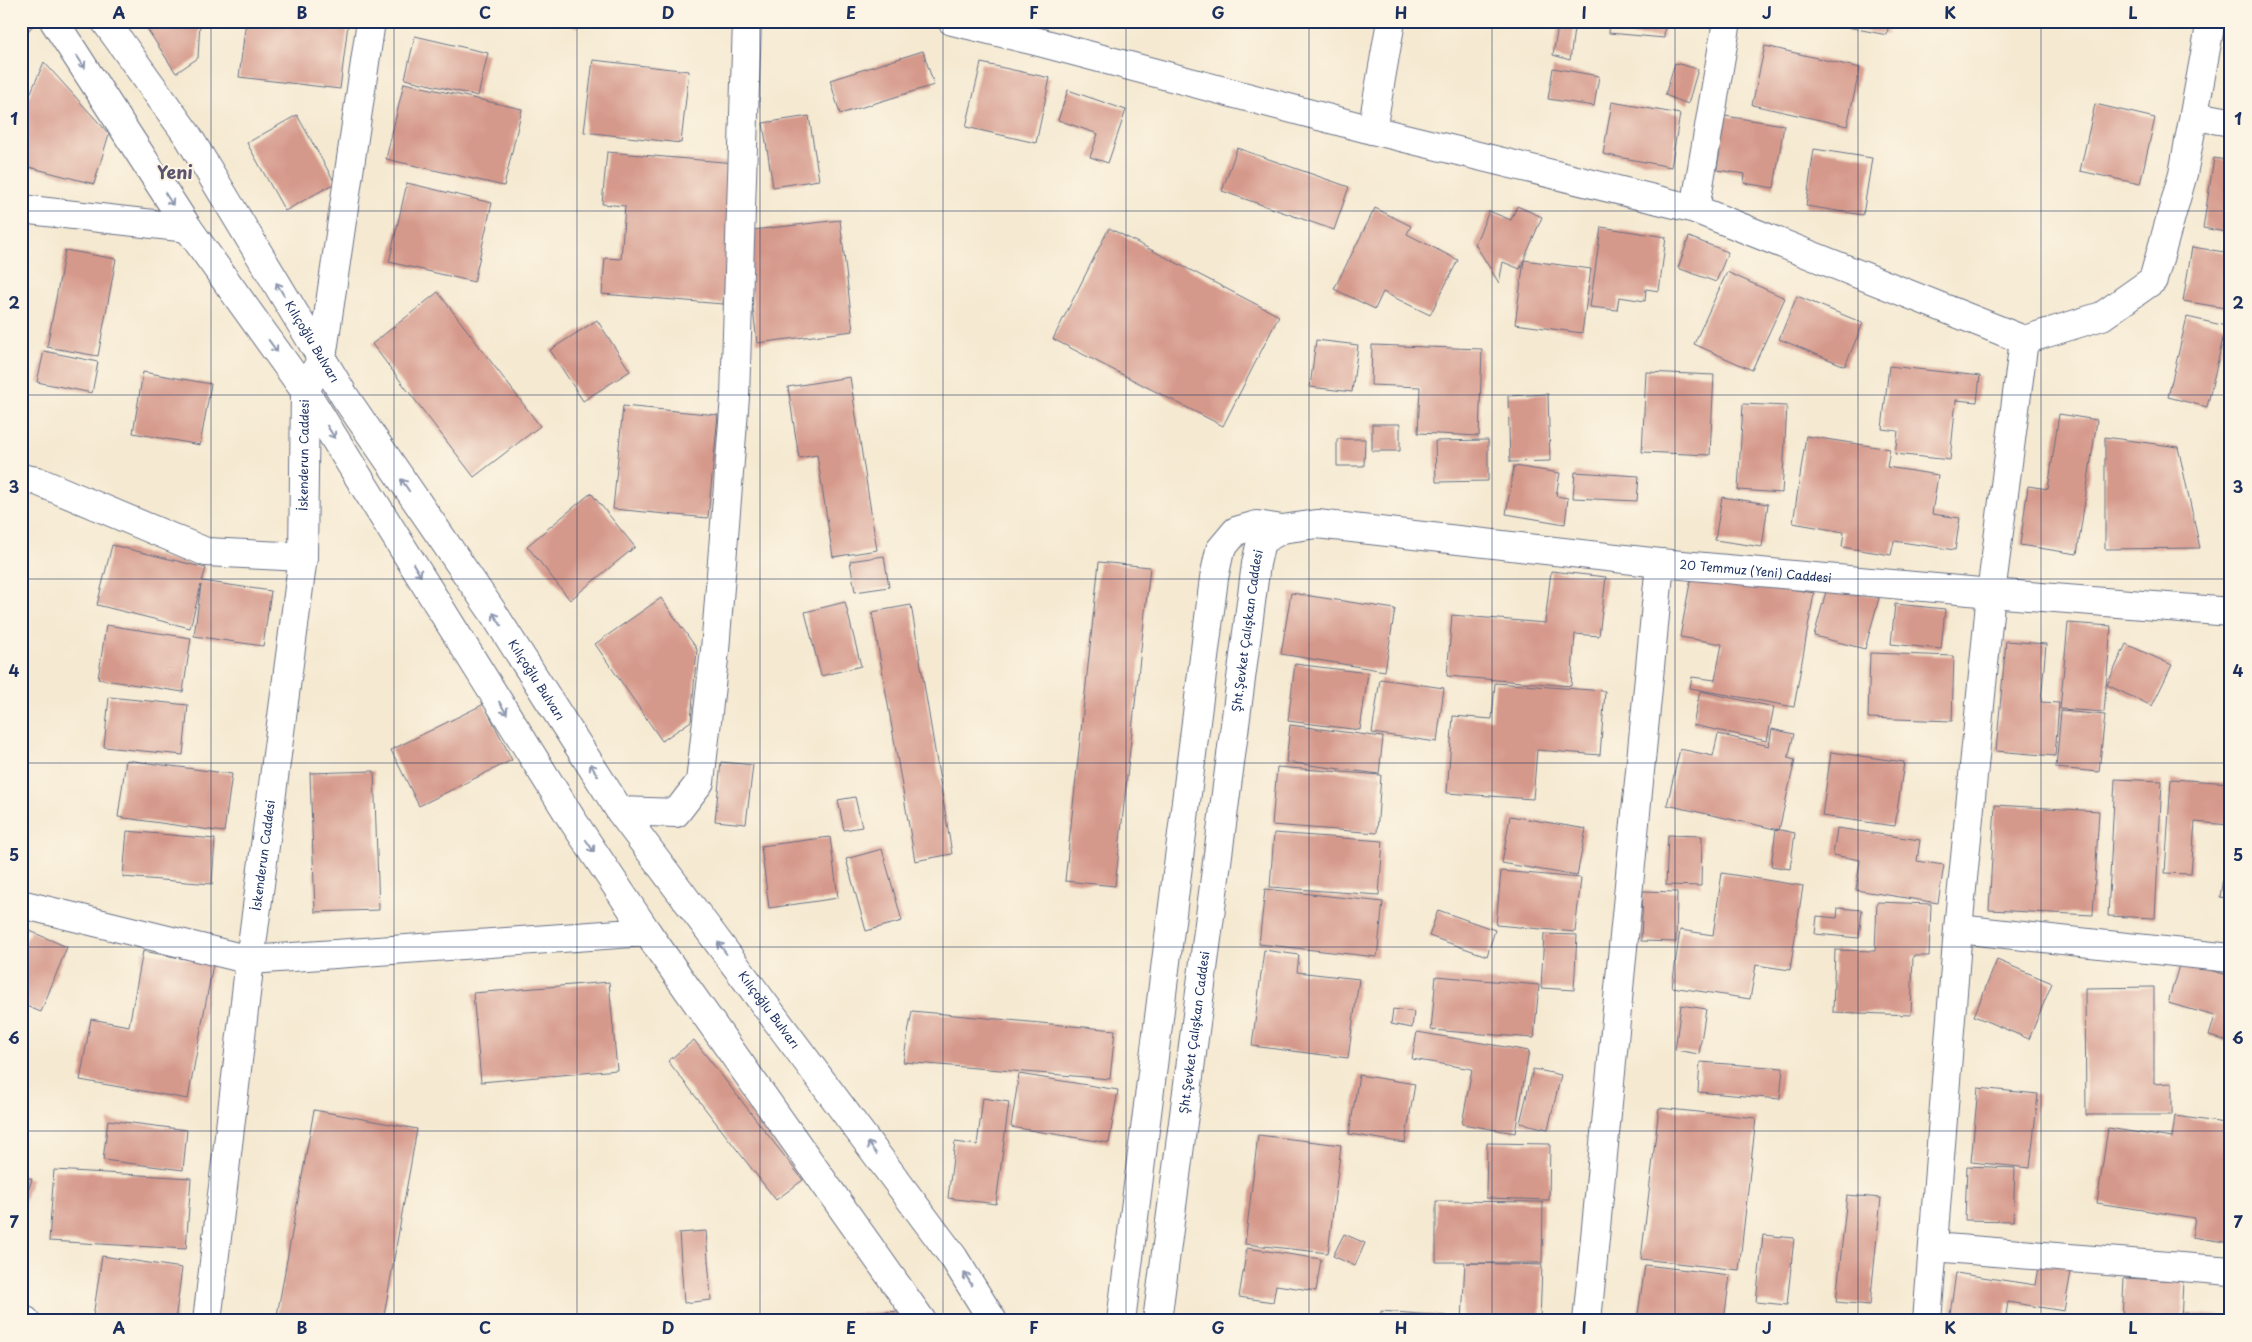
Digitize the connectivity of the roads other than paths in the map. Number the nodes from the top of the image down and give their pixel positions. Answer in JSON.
{"nodes":[{"id":1,"x":54,"y":21,"type":"edge"},
{"id":2,"x":105,"y":21,"type":"edge"},
{"id":3,"x":371,"y":21,"type":"edge"},
{"id":4,"x":748,"y":21,"type":"edge"},
{"id":5,"x":952,"y":21,"type":"edge"},
{"id":6,"x":1391,"y":21,"type":"edge"},
{"id":7,"x":1727,"y":21,"type":"edge"},
{"id":8,"x":2211,"y":21,"type":"edge"},
{"id":9,"x":1037,"y":31,"type":"edge"},
{"id":10,"x":2194,"y":116,"type":"junction"},
{"id":11,"x":2231,"y":122,"type":"edge"},
{"id":12,"x":1372,"y":130,"type":"junction"},
{"id":13,"x":21,"y":209,"type":"edge"},
{"id":14,"x":1695,"y":209,"type":"junction"},
{"id":15,"x":188,"y":228,"type":"junction"},
{"id":16,"x":2024,"y":340,"type":"junction"},
{"id":17,"x":322,"y":358,"type":"junction"},
{"id":18,"x":305,"y":391,"type":"junction"},
{"id":19,"x":21,"y":478,"type":"edge"},
{"id":20,"x":1282,"y":529,"type":"junction"},
{"id":21,"x":303,"y":557,"type":"junction"},
{"id":22,"x":1660,"y":563,"type":"junction"},
{"id":23,"x":1990,"y":593,"type":"junction"},
{"id":24,"x":2231,"y":612,"type":"edge"},
{"id":25,"x":620,"y":811,"type":"junction"},
{"id":26,"x":21,"y":904,"type":"edge"},
{"id":27,"x":1958,"y":929,"type":"junction"},
{"id":28,"x":647,"y":932,"type":"junction"},
{"id":29,"x":2231,"y":958,"type":"edge"},
{"id":30,"x":250,"y":960,"type":"junction"},
{"id":31,"x":1933,"y":1247,"type":"junction"},
{"id":32,"x":2231,"y":1271,"type":"edge"},
{"id":33,"x":21,"y":1319,"type":"edge"},
{"id":34,"x":26,"y":1321,"type":"edge"},
{"id":35,"x":207,"y":1321,"type":"edge"},
{"id":36,"x":922,"y":1321,"type":"edge"},
{"id":37,"x":993,"y":1321,"type":"edge"},
{"id":38,"x":1121,"y":1321,"type":"edge"},
{"id":39,"x":1157,"y":1321,"type":"edge"},
{"id":40,"x":1586,"y":1321,"type":"edge"},
{"id":41,"x":1926,"y":1321,"type":"edge"}],
"edges":[{"from":1,"to":15,"type":"street","one_way":true},
{"from":17,"to":2,"type":"street","name":"Kılıçoğlu Bulvarı","one_way":true},
{"from":3,"to":17,"type":"street"},
{"from":4,"to":25,"type":"street"},
{"from":5,"to":9,"type":"street"},
{"from":6,"to":12,"type":"street"},
{"from":7,"to":14,"type":"street"},
{"from":8,"to":10,"type":"street"},
{"from":9,"to":12,"type":"street"},
{"from":10,"to":11,"type":"street"},
{"from":10,"to":16,"type":"street"},
{"from":12,"to":14,"type":"street"},
{"from":13,"to":15,"type":"street"},
{"from":14,"to":16,"type":"street"},
{"from":15,"to":18,"type":"street","one_way":true},
{"from":16,"to":23,"type":"street"},
{"from":17,"to":18,"type":"street"},
{"from":25,"to":17,"type":"street","name":"Kılıçoğlu Bulvarı","one_way":true},
{"from":18,"to":21,"type":"street","name":"İskenderun Caddesi"},
{"from":18,"to":28,"type":"street","one_way":true},
{"from":19,"to":21,"type":"street"},
{"from":20,"to":22,"type":"street","name":"20 Temmuz (Yeni) Caddesi"},
{"from":20,"to":38,"type":"street"},
{"from":20,"to":39,"type":"street","name":"Şht.Şevket Çalışkan Caddesi"},
{"from":21,"to":30,"type":"street","name":"İskenderun Caddesi"},
{"from":22,"to":23,"type":"street","name":"20 Temmuz (Yeni) Caddesi"},
{"from":22,"to":40,"type":"street"},
{"from":23,"to":24,"type":"street","name":"20 Temmuz (Yeni) Caddesi"},
{"from":23,"to":27,"type":"street"},
{"from":37,"to":25,"type":"street","name":"Kılıçoğlu Bulvarı","one_way":true},
{"from":26,"to":30,"type":"street"},
{"from":27,"to":29,"type":"street"},
{"from":27,"to":31,"type":"street"},
{"from":28,"to":30,"type":"street"},
{"from":28,"to":36,"type":"street"},
{"from":30,"to":35,"type":"street","name":"İskenderun Caddesi"},
{"from":31,"to":32,"type":"street"},
{"from":31,"to":41,"type":"street"},
{"from":33,"to":34,"type":"street"}]}
